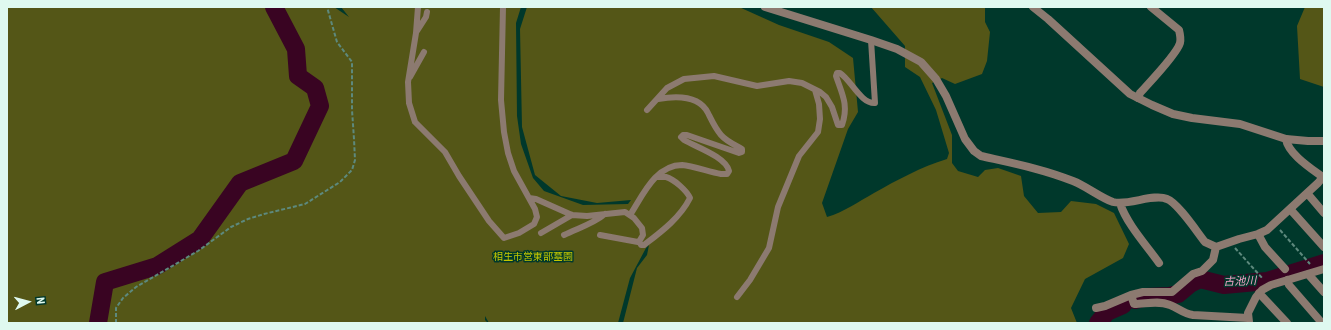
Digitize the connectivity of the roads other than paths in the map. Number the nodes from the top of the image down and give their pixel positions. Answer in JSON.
{"nodes":[{"id":1,"x":418,"y":7,"type":"edge"},
{"id":2,"x":503,"y":7,"type":"edge"},
{"id":3,"x":765,"y":7,"type":"edge"},
{"id":4,"x":1032,"y":7,"type":"edge"},
{"id":5,"x":1151,"y":7,"type":"edge"},
{"id":6,"x":428,"y":12,"type":"dead end"},
{"id":7,"x":416,"y":33,"type":"junction"},
{"id":8,"x":871,"y":40,"type":"junction"},
{"id":9,"x":424,"y":52,"type":"dead end"},
{"id":10,"x":408,"y":82,"type":"junction"},
{"id":11,"x":815,"y":90,"type":"junction"},
{"id":12,"x":658,"y":98,"type":"junction"},
{"id":13,"x":1138,"y":98,"type":"junction"},
{"id":14,"x":647,"y":110,"type":"dead end"},
{"id":15,"x":1286,"y":139,"type":"junction"},
{"id":16,"x":1324,"y":141,"type":"edge"},
{"id":17,"x":656,"y":177,"type":"junction"},
{"id":18,"x":1324,"y":177,"type":"edge"},
{"id":19,"x":1307,"y":193,"type":"junction"},
{"id":20,"x":529,"y":198,"type":"junction"},
{"id":21,"x":1120,"y":203,"type":"junction"},
{"id":22,"x":1290,"y":209,"type":"junction"},
{"id":23,"x":1324,"y":213,"type":"edge"},
{"id":24,"x":605,"y":214,"type":"junction"},
{"id":25,"x":572,"y":215,"type":"junction"},
{"id":26,"x":630,"y":215,"type":"junction"},
{"id":27,"x":541,"y":233,"type":"dead end"},
{"id":28,"x":1258,"y":234,"type":"junction"},
{"id":29,"x":564,"y":235,"type":"dead end"},
{"id":30,"x":600,"y":235,"type":"dead end"},
{"id":31,"x":639,"y":241,"type":"junction"},
{"id":32,"x":1216,"y":247,"type":"junction"},
{"id":33,"x":1324,"y":247,"type":"edge"},
{"id":34,"x":1159,"y":263,"type":"dead end"},
{"id":35,"x":1285,"y":269,"type":"dead end"},
{"id":36,"x":1324,"y":269,"type":"edge"},
{"id":37,"x":1308,"y":274,"type":"junction"},
{"id":38,"x":1287,"y":280,"type":"junction"},
{"id":39,"x":1324,"y":292,"type":"edge"},
{"id":40,"x":1259,"y":293,"type":"junction"},
{"id":41,"x":1131,"y":295,"type":"junction"},
{"id":42,"x":737,"y":297,"type":"dead end"},
{"id":43,"x":1096,"y":308,"type":"dead end"},
{"id":44,"x":1248,"y":320,"type":"edge"},
{"id":45,"x":1287,"y":323,"type":"edge"},
{"id":46,"x":1322,"y":323,"type":"edge"}],
"edges":[{"from":1,"to":7,"type":"lane"},
{"from":2,"to":20,"type":"lane"},
{"from":3,"to":8,"type":"street"},
{"from":4,"to":13,"type":"street"},
{"from":5,"to":13,"type":"street"},
{"from":6,"to":7,"type":"lane"},
{"from":7,"to":10,"type":"lane"},
{"from":8,"to":11,"type":"lane"},
{"from":8,"to":21,"type":"street"},
{"from":9,"to":10,"type":"lane"},
{"from":10,"to":20,"type":"lane"},
{"from":11,"to":12,"type":"lane"},
{"from":11,"to":42,"type":"lane"},
{"from":12,"to":14,"type":"lane"},
{"from":12,"to":17,"type":"lane"},
{"from":13,"to":15,"type":"street"},
{"from":15,"to":16,"type":"street"},
{"from":15,"to":18,"type":"street"},
{"from":17,"to":26,"type":"lane"},
{"from":17,"to":31,"type":"lane"},
{"from":18,"to":19,"type":"street"},
{"from":19,"to":22,"type":"street"},
{"from":19,"to":23,"type":"street"},
{"from":20,"to":25,"type":"lane"},
{"from":21,"to":32,"type":"street"},
{"from":21,"to":34,"type":"street"},
{"from":22,"to":28,"type":"street"},
{"from":22,"to":33,"type":"street"},
{"from":24,"to":25,"type":"lane"},
{"from":24,"to":26,"type":"lane"},
{"from":24,"to":29,"type":"lane"},
{"from":25,"to":27,"type":"lane"},
{"from":26,"to":31,"type":"lane"},
{"from":28,"to":32,"type":"street"},
{"from":28,"to":35,"type":"street"},
{"from":30,"to":31,"type":"lane"},
{"from":32,"to":41,"type":"street"},
{"from":36,"to":37,"type":"street"},
{"from":37,"to":38,"type":"street"},
{"from":37,"to":39,"type":"street"},
{"from":38,"to":40,"type":"street"},
{"from":38,"to":46,"type":"street"},
{"from":40,"to":44,"type":"street"},
{"from":40,"to":45,"type":"street"},
{"from":41,"to":43,"type":"street"},
{"from":41,"to":44,"type":"street"}]}
